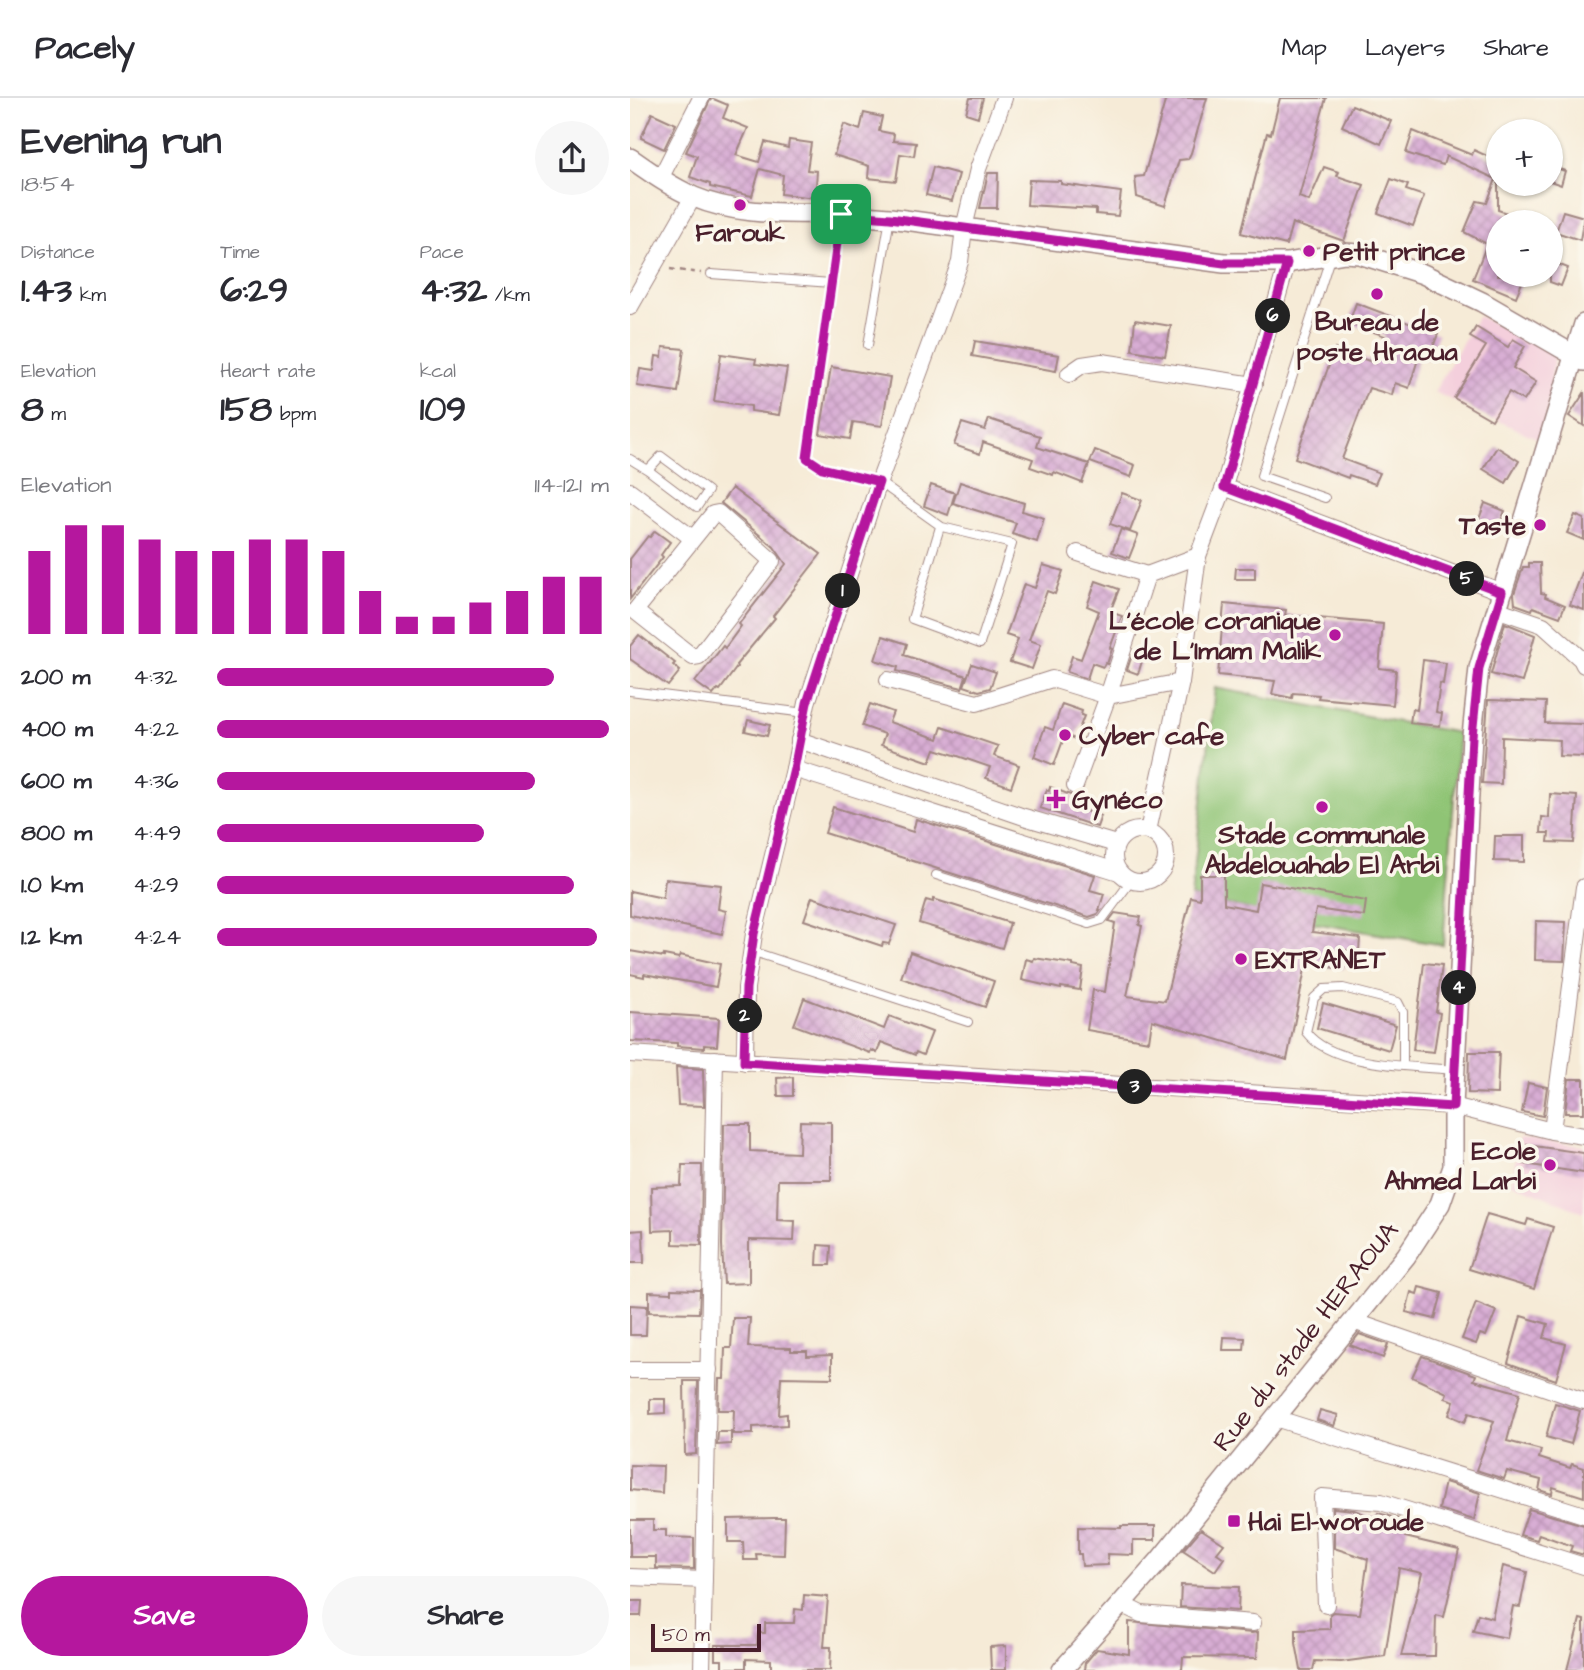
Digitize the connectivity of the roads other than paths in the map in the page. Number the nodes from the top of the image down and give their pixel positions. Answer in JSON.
{"nodes":[{"id":1,"x":701,"y":98,"type":"edge"},
{"id":2,"x":1004,"y":98,"type":"edge"},
{"id":3,"x":630,"y":158,"type":"edge"},
{"id":4,"x":660,"y":179,"type":"junction"},
{"id":5,"x":693,"y":197,"type":"junction"},
{"id":6,"x":841,"y":214,"type":"junction"},
{"id":7,"x":890,"y":218,"type":"junction"},
{"id":8,"x":964,"y":228,"type":"junction"},
{"id":9,"x":1331,"y":255,"type":"junction"},
{"id":10,"x":1287,"y":263,"type":"junction"},
{"id":11,"x":711,"y":274,"type":"road end"},
{"id":12,"x":831,"y":284,"type":"junction"},
{"id":13,"x":630,"y":307,"type":"edge"},
{"id":14,"x":1584,"y":324,"type":"edge"},
{"id":15,"x":868,"y":345,"type":"dead end"},
{"id":16,"x":1580,"y":359,"type":"edge"},
{"id":17,"x":1069,"y":374,"type":"dead end"},
{"id":18,"x":1254,"y":385,"type":"junction"},
{"id":19,"x":630,"y":459,"type":"edge"},
{"id":20,"x":648,"y":470,"type":"junction"},
{"id":21,"x":879,"y":482,"type":"junction"},
{"id":22,"x":1224,"y":487,"type":"junction"},
{"id":23,"x":630,"y":491,"type":"edge"},
{"id":24,"x":1325,"y":498,"type":"dead end"},
{"id":25,"x":940,"y":527,"type":"dead end"},
{"id":26,"x":692,"y":538,"type":"junction"},
{"id":27,"x":1078,"y":553,"type":"dead end"},
{"id":28,"x":1198,"y":556,"type":"junction"},
{"id":29,"x":1147,"y":575,"type":"junction"},
{"id":30,"x":1499,"y":601,"type":"junction"},
{"id":31,"x":1584,"y":665,"type":"edge"},
{"id":32,"x":887,"y":680,"type":"dead end"},
{"id":33,"x":1181,"y":682,"type":"junction"},
{"id":34,"x":630,"y":691,"type":"edge"},
{"id":35,"x":1108,"y":696,"type":"junction"},
{"id":36,"x":805,"y":713,"type":"junction"},
{"id":37,"x":799,"y":740,"type":"junction"},
{"id":38,"x":794,"y":769,"type":"junction"},
{"id":39,"x":1075,"y":786,"type":"dead end"},
{"id":40,"x":1148,"y":831,"type":"junction"},
{"id":41,"x":1116,"y":844,"type":"junction"},
{"id":42,"x":936,"y":875,"type":"dead end"},
{"id":43,"x":1125,"y":877,"type":"junction"},
{"id":44,"x":1584,"y":887,"type":"edge"},
{"id":45,"x":751,"y":951,"type":"junction"},
{"id":46,"x":968,"y":1022,"type":"dead end"},
{"id":47,"x":630,"y":1054,"type":"edge"},
{"id":48,"x":715,"y":1059,"type":"junction"},
{"id":49,"x":744,"y":1062,"type":"junction"},
{"id":50,"x":1403,"y":1065,"type":"junction"},
{"id":51,"x":1455,"y":1070,"type":"junction"},
{"id":52,"x":1453,"y":1107,"type":"junction"},
{"id":53,"x":1552,"y":1131,"type":"junction"},
{"id":54,"x":1584,"y":1136,"type":"edge"},
{"id":55,"x":1353,"y":1321,"type":"junction"},
{"id":56,"x":630,"y":1370,"type":"edge"},
{"id":57,"x":709,"y":1370,"type":"junction"},
{"id":58,"x":1584,"y":1401,"type":"edge"},
{"id":59,"x":1275,"y":1418,"type":"junction"},
{"id":60,"x":1584,"y":1515,"type":"edge"},
{"id":61,"x":1584,"y":1566,"type":"edge"},
{"id":62,"x":630,"y":1577,"type":"edge"},
{"id":63,"x":704,"y":1580,"type":"junction"},
{"id":64,"x":1121,"y":1604,"type":"junction"},
{"id":65,"x":1326,"y":1605,"type":"dead end"},
{"id":66,"x":1253,"y":1623,"type":"dead end"},
{"id":67,"x":702,"y":1670,"type":"edge"},
{"id":68,"x":1062,"y":1670,"type":"edge"}],
"edges":[{"from":1,"to":4,"type":"street"},
{"from":2,"to":8,"type":"street"},
{"from":3,"to":4,"type":"street"},
{"from":4,"to":5,"type":"street"},
{"from":5,"to":6,"type":"street"},
{"from":5,"to":13,"type":"street"},
{"from":6,"to":7,"type":"street"},
{"from":6,"to":12,"type":"lane"},
{"from":7,"to":8,"type":"street"},
{"from":7,"to":15,"type":"lane"},
{"from":8,"to":10,"type":"street"},
{"from":8,"to":21,"type":"street"},
{"from":9,"to":10,"type":"street"},
{"from":9,"to":16,"type":"street"},
{"from":9,"to":24,"type":"lane"},
{"from":10,"to":18,"type":"street"},
{"from":11,"to":12,"type":"lane"},
{"from":12,"to":21,"type":"lane"},
{"from":14,"to":16,"type":"street","name":"Rue du stade HERAOUA"},
{"from":16,"to":30,"type":"street","name":"Rue du stade HERAOUA"},
{"from":17,"to":18,"type":"street"},
{"from":18,"to":22,"type":"street"},
{"from":19,"to":20,"type":"lane"},
{"from":20,"to":20,"type":"lane"},
{"from":21,"to":25,"type":"lane"},
{"from":21,"to":36,"type":"street"},
{"from":22,"to":28,"type":"street"},
{"from":22,"to":30,"type":"street"},
{"from":23,"to":26,"type":"street"},
{"from":26,"to":26,"type":"street"},
{"from":27,"to":29,"type":"street"},
{"from":28,"to":29,"type":"street"},
{"from":28,"to":33,"type":"street"},
{"from":29,"to":35,"type":"street"},
{"from":30,"to":31,"type":"street"},
{"from":30,"to":51,"type":"street","name":"Rue du stade HERAOUA"},
{"from":32,"to":35,"type":"street"},
{"from":33,"to":35,"type":"street"},
{"from":33,"to":40,"type":"street"},
{"from":34,"to":36,"type":"lane"},
{"from":35,"to":39,"type":"street"},
{"from":36,"to":37,"type":"street"},
{"from":37,"to":38,"type":"street"},
{"from":37,"to":41,"type":"street"},
{"from":38,"to":43,"type":"street"},
{"from":38,"to":45,"type":"street"},
{"from":40,"to":41,"type":"street"},
{"from":40,"to":43,"type":"street"},
{"from":41,"to":43,"type":"street"},
{"from":42,"to":43,"type":"lane"},
{"from":44,"to":53,"type":"street"},
{"from":45,"to":46,"type":"lane"},
{"from":45,"to":49,"type":"street"},
{"from":47,"to":48,"type":"street"},
{"from":48,"to":49,"type":"street"},
{"from":48,"to":57,"type":"street"},
{"from":49,"to":52,"type":"street"},
{"from":50,"to":50,"type":"lane"},
{"from":50,"to":51,"type":"lane"},
{"from":51,"to":52,"type":"street","name":"Rue du stade HERAOUA"},
{"from":52,"to":53,"type":"street"},
{"from":52,"to":55,"type":"street","name":"Rue du stade HERAOUA"},
{"from":53,"to":54,"type":"street"},
{"from":55,"to":58,"type":"street"},
{"from":55,"to":59,"type":"street","name":"Rue du stade HERAOUA"},
{"from":56,"to":57,"type":"street"},
{"from":57,"to":63,"type":"street"},
{"from":59,"to":60,"type":"street"},
{"from":59,"to":64,"type":"street","name":"Rue du stade HERAOUA"},
{"from":61,"to":65,"type":"street"},
{"from":62,"to":63,"type":"street"},
{"from":63,"to":67,"type":"street"},
{"from":64,"to":66,"type":"street"},
{"from":64,"to":68,"type":"street","name":"Rue du stade HERAOUA"}]}
